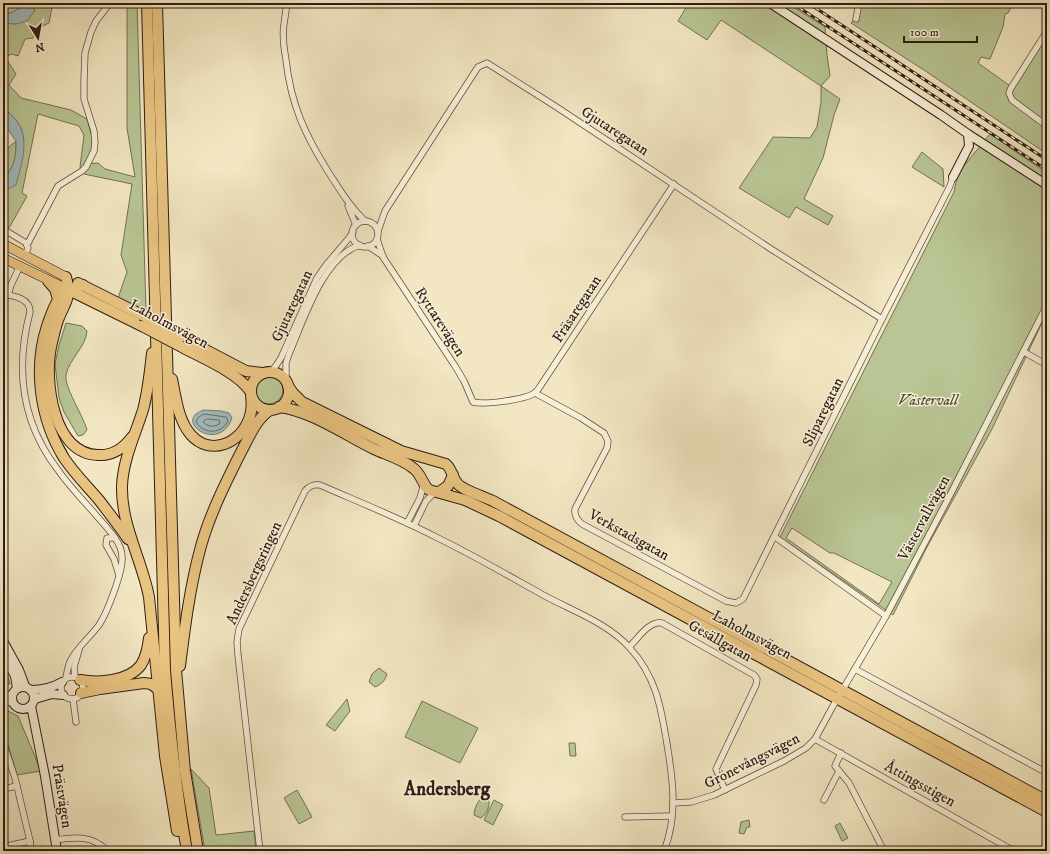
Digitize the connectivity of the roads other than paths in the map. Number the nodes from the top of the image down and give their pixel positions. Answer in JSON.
{"nodes":[{"id":1,"x":110,"y":3,"type":"edge"},
{"id":2,"x":147,"y":3,"type":"edge"},
{"id":3,"x":157,"y":3,"type":"edge"},
{"id":4,"x":287,"y":3,"type":"edge"},
{"id":5,"x":770,"y":3,"type":"edge"},
{"id":6,"x":859,"y":3,"type":"edge"},
{"id":7,"x":856,"y":19,"type":"dead end"},
{"id":8,"x":1047,"y":31,"type":"edge"},
{"id":9,"x":1047,"y":126,"type":"edge"},
{"id":10,"x":968,"y":134,"type":"junction"},
{"id":11,"x":953,"y":177,"type":"joint"},
{"id":12,"x":674,"y":184,"type":"junction"},
{"id":13,"x":1047,"y":185,"type":"edge"},
{"id":14,"x":346,"y":200,"type":"junction"},
{"id":15,"x":385,"y":211,"type":"junction"},
{"id":16,"x":368,"y":221,"type":"junction"},
{"id":17,"x":356,"y":225,"type":"junction"},
{"id":18,"x":3,"y":229,"type":"edge"},
{"id":19,"x":378,"y":231,"type":"junction"},
{"id":20,"x":353,"y":232,"type":"junction"},
{"id":21,"x":377,"y":239,"type":"junction"},
{"id":22,"x":3,"y":244,"type":"edge"},
{"id":23,"x":28,"y":245,"type":"junction"},
{"id":24,"x":360,"y":245,"type":"junction"},
{"id":25,"x":368,"y":246,"type":"junction"},
{"id":26,"x":26,"y":253,"type":"dead end"},
{"id":27,"x":383,"y":257,"type":"junction"},
{"id":28,"x":3,"y":258,"type":"edge"},
{"id":29,"x":155,"y":268,"type":"junction"},
{"id":30,"x":18,"y":270,"type":"dead end"},
{"id":31,"x":66,"y":277,"type":"junction"},
{"id":32,"x":48,"y":281,"type":"junction"},
{"id":33,"x":83,"y":285,"type":"junction"},
{"id":34,"x":69,"y":290,"type":"junction"},
{"id":35,"x":5,"y":294,"type":"edge"},
{"id":36,"x":83,"y":297,"type":"junction"},
{"id":37,"x":62,"y":301,"type":"junction"},
{"id":38,"x":1047,"y":304,"type":"edge"},
{"id":39,"x":882,"y":319,"type":"junction"},
{"id":40,"x":142,"y":320,"type":"junction"},
{"id":41,"x":182,"y":342,"type":"junction"},
{"id":42,"x":166,"y":346,"type":"junction"},
{"id":43,"x":1024,"y":352,"type":"junction"},
{"id":44,"x":1047,"y":365,"type":"edge"},
{"id":45,"x":266,"y":372,"type":"junction"},
{"id":46,"x":287,"y":383,"type":"junction"},
{"id":47,"x":251,"y":393,"type":"junction"},
{"id":48,"x":535,"y":393,"type":"junction"},
{"id":49,"x":275,"y":409,"type":"junction"},
{"id":50,"x":134,"y":434,"type":"junction"},
{"id":51,"x":453,"y":475,"type":"junction"},
{"id":52,"x":424,"y":482,"type":"junction"},
{"id":53,"x":437,"y":492,"type":"junction"},
{"id":54,"x":407,"y":523,"type":"junction"},
{"id":55,"x":414,"y":526,"type":"junction"},
{"id":56,"x":775,"y":537,"type":"junction"},
{"id":57,"x":114,"y":538,"type":"junction"},
{"id":58,"x":135,"y":549,"type":"junction"},
{"id":59,"x":119,"y":576,"type":"junction"},
{"id":60,"x":886,"y":616,"type":"junction"},
{"id":61,"x":151,"y":626,"type":"junction"},
{"id":62,"x":3,"y":641,"type":"edge"},
{"id":63,"x":629,"y":647,"type":"junction"},
{"id":64,"x":79,"y":649,"type":"junction"},
{"id":65,"x":3,"y":654,"type":"edge"},
{"id":66,"x":855,"y":669,"type":"junction"},
{"id":67,"x":77,"y":679,"type":"junction"},
{"id":68,"x":64,"y":680,"type":"junction"},
{"id":69,"x":28,"y":688,"type":"junction"},
{"id":70,"x":158,"y":689,"type":"junction"},
{"id":71,"x":843,"y":690,"type":"junction"},
{"id":72,"x":15,"y":691,"type":"junction"},
{"id":73,"x":177,"y":694,"type":"junction"},
{"id":74,"x":63,"y":695,"type":"junction"},
{"id":75,"x":77,"y":696,"type":"junction"},
{"id":76,"x":3,"y":697,"type":"edge"},
{"id":77,"x":837,"y":699,"type":"junction"},
{"id":78,"x":3,"y":700,"type":"edge"},
{"id":79,"x":33,"y":703,"type":"junction"},
{"id":80,"x":14,"y":704,"type":"junction"},
{"id":81,"x":23,"y":709,"type":"junction"},
{"id":82,"x":76,"y":722,"type":"dead end"},
{"id":83,"x":815,"y":739,"type":"junction"},
{"id":84,"x":3,"y":742,"type":"edge"},
{"id":85,"x":39,"y":745,"type":"junction"},
{"id":86,"x":841,"y":753,"type":"junction"},
{"id":87,"x":839,"y":771,"type":"junction"},
{"id":88,"x":1047,"y":773,"type":"edge"},
{"id":89,"x":17,"y":786,"type":"junction"},
{"id":90,"x":3,"y":789,"type":"edge"},
{"id":91,"x":726,"y":790,"type":"junction"},
{"id":92,"x":824,"y":800,"type":"dead end"},
{"id":93,"x":1047,"y":800,"type":"edge"},
{"id":94,"x":673,"y":803,"type":"junction"},
{"id":95,"x":1047,"y":812,"type":"edge"},
{"id":96,"x":672,"y":816,"type":"junction"},
{"id":97,"x":625,"y":817,"type":"dead end"},
{"id":98,"x":55,"y":840,"type":"junction"},
{"id":99,"x":30,"y":841,"type":"junction"},
{"id":100,"x":3,"y":847,"type":"edge"},
{"id":101,"x":31,"y":851,"type":"edge"},
{"id":102,"x":57,"y":851,"type":"edge"},
{"id":103,"x":108,"y":851,"type":"edge"},
{"id":104,"x":181,"y":851,"type":"edge"},
{"id":105,"x":188,"y":851,"type":"edge"},
{"id":106,"x":198,"y":851,"type":"edge"},
{"id":107,"x":260,"y":851,"type":"edge"},
{"id":108,"x":664,"y":851,"type":"edge"},
{"id":109,"x":884,"y":851,"type":"edge"},
{"id":110,"x":1014,"y":851,"type":"edge"}],
"edges":[{"from":1,"to":23,"type":"street"},
{"from":2,"to":29,"type":"highway"},
{"from":3,"to":42,"type":"highway"},
{"from":4,"to":14,"type":"street"},
{"from":5,"to":10,"type":"street"},
{"from":6,"to":7,"type":"street"},
{"from":8,"to":9,"type":"street"},
{"from":10,"to":11,"type":"street"},
{"from":10,"to":13,"type":"street"},
{"from":11,"to":39,"type":"street","name":"Sliparegatan"},
{"from":12,"to":15,"type":"street","name":"Gjutaregatan"},
{"from":12,"to":39,"type":"street","name":"Gjutaregatan"},
{"from":12,"to":48,"type":"street","name":"Fräsaregatan"},
{"from":14,"to":16,"type":"street"},
{"from":14,"to":17,"type":"street"},
{"from":15,"to":16,"type":"street","name":"Gjutaregatan"},
{"from":15,"to":19,"type":"street","name":"Gjutaregatan"},
{"from":16,"to":17,"type":"street"},
{"from":16,"to":19,"type":"street"},
{"from":17,"to":20,"type":"street"},
{"from":18,"to":23,"type":"street"},
{"from":19,"to":21,"type":"street","name":"Ryttarevägen"},
{"from":20,"to":24,"type":"street"},
{"from":20,"to":45,"type":"street","name":"Gjutaregatan"},
{"from":21,"to":25,"type":"street"},
{"from":21,"to":27,"type":"street","name":"Ryttarevägen"},
{"from":22,"to":31,"type":"main road","name":"Laholmsvägen"},
{"from":23,"to":26,"type":"street"},
{"from":24,"to":25,"type":"street","name":"Ryttarevägen"},
{"from":24,"to":46,"type":"street","name":"Gjutaregatan"},
{"from":25,"to":27,"type":"street","name":"Ryttarevägen"},
{"from":27,"to":48,"type":"street","name":"Ryttarevägen"},
{"from":28,"to":32,"type":"main road","name":"Laholmsvägen"},
{"from":29,"to":50,"type":"highway"},
{"from":29,"to":105,"type":"highway"},
{"from":30,"to":35,"type":"street"},
{"from":31,"to":33,"type":"highway","name":"Laholmsvägen"},
{"from":31,"to":34,"type":"highway"},
{"from":32,"to":34,"type":"main road","name":"Laholmsvägen"},
{"from":32,"to":37,"type":"highway"},
{"from":33,"to":34,"type":"highway"},
{"from":33,"to":40,"type":"highway","name":"Laholmsvägen"},
{"from":34,"to":36,"type":"highway","name":"Laholmsvägen"},
{"from":34,"to":37,"type":"highway"},
{"from":35,"to":57,"type":"street"},
{"from":36,"to":37,"type":"highway"},
{"from":36,"to":40,"type":"highway","name":"Laholmsvägen"},
{"from":37,"to":50,"type":"highway"},
{"from":37,"to":58,"type":"highway"},
{"from":38,"to":43,"type":"street","name":"Västervallvägen"},
{"from":39,"to":56,"type":"street","name":"Sliparegatan"},
{"from":40,"to":41,"type":"highway","name":"Laholmsvägen","bridge":true},
{"from":41,"to":45,"type":"highway","name":"Laholmsvägen"},
{"from":41,"to":47,"type":"highway","name":"Laholmsvägen"},
{"from":42,"to":47,"type":"highway"},
{"from":42,"to":73,"type":"highway"},
{"from":43,"to":44,"type":"street"},
{"from":43,"to":60,"type":"street","name":"Västervallvägen"},
{"from":45,"to":46,"type":"highway","name":"Laholmsvägen"},
{"from":45,"to":47,"type":"highway"},
{"from":46,"to":49,"type":"highway"},
{"from":46,"to":51,"type":"highway","name":"Laholmsvägen"},
{"from":47,"to":49,"type":"highway","name":"Laholmsvägen"},
{"from":48,"to":56,"type":"street","name":"Verkstadsgatan"},
{"from":49,"to":52,"type":"highway","name":"Laholmsvägen"},
{"from":49,"to":73,"type":"highway"},
{"from":50,"to":58,"type":"highway"},
{"from":51,"to":53,"type":"highway"},
{"from":51,"to":71,"type":"highway","name":"Laholmsvägen"},
{"from":52,"to":53,"type":"highway","name":"Laholmsvägen"},
{"from":52,"to":54,"type":"street"},
{"from":53,"to":55,"type":"street"},
{"from":53,"to":77,"type":"highway","name":"Laholmsvägen"},
{"from":54,"to":55,"type":"street","name":"Andersbergsringen"},
{"from":54,"to":107,"type":"street","name":"Andersbergsringen"},
{"from":55,"to":63,"type":"street","name":"Andersbergsringen"},
{"from":56,"to":60,"type":"street"},
{"from":57,"to":59,"type":"street"},
{"from":57,"to":59,"type":"street"},
{"from":58,"to":61,"type":"highway"},
{"from":59,"to":64,"type":"street"},
{"from":60,"to":66,"type":"street","name":"Västervallvägen"},
{"from":61,"to":67,"type":"highway"},
{"from":61,"to":70,"type":"highway"},
{"from":62,"to":69,"type":"street","name":"Prästvägen"},
{"from":63,"to":91,"type":"street","name":"Gesällgatan"},
{"from":63,"to":94,"type":"street","name":"Andersbergsringen"},
{"from":64,"to":67,"type":"street"},
{"from":64,"to":68,"type":"street"},
{"from":65,"to":72,"type":"street"},
{"from":66,"to":71,"type":"street","name":"Västervallvägen"},
{"from":66,"to":88,"type":"street"},
{"from":67,"to":68,"type":"street"},
{"from":67,"to":75,"type":"street"},
{"from":68,"to":69,"type":"street"},
{"from":68,"to":74,"type":"street"},
{"from":69,"to":72,"type":"street"},
{"from":69,"to":79,"type":"street","name":"Prästvägen"},
{"from":70,"to":75,"type":"highway"},
{"from":70,"to":104,"type":"highway"},
{"from":71,"to":77,"type":"street","name":"Västervallvägen"},
{"from":71,"to":93,"type":"highway","name":"Laholmsvägen"},
{"from":72,"to":76,"type":"street"},
{"from":72,"to":80,"type":"street"},
{"from":73,"to":106,"type":"highway"},
{"from":74,"to":75,"type":"street"},
{"from":74,"to":79,"type":"street"},
{"from":75,"to":82,"type":"street"},
{"from":77,"to":83,"type":"street","name":"Västervallvägen"},
{"from":77,"to":95,"type":"highway","name":"Laholmsvägen"},
{"from":78,"to":80,"type":"street"},
{"from":79,"to":81,"type":"street"},
{"from":79,"to":85,"type":"street","name":"Prästvägen"},
{"from":80,"to":81,"type":"street"},
{"from":81,"to":85,"type":"street","name":"Prästvägen"},
{"from":83,"to":86,"type":"street","name":"Åttingsstigen"},
{"from":83,"to":91,"type":"street","name":"Grönevångsvägen"},
{"from":84,"to":89,"type":"street"},
{"from":85,"to":98,"type":"street","name":"Prästvägen"},
{"from":86,"to":87,"type":"street"},
{"from":86,"to":110,"type":"street","name":"Åttingsstigen"},
{"from":87,"to":92,"type":"street"},
{"from":87,"to":109,"type":"street"},
{"from":89,"to":90,"type":"street"},
{"from":89,"to":99,"type":"street"},
{"from":91,"to":94,"type":"street","name":"Grönevångsvägen"},
{"from":94,"to":96,"type":"street","name":"Andersbergsringen"},
{"from":96,"to":97,"type":"street"},
{"from":96,"to":108,"type":"street","name":"Andersbergsringen"},
{"from":98,"to":102,"type":"street","name":"Prästvägen"},
{"from":98,"to":103,"type":"street"},
{"from":99,"to":100,"type":"street"},
{"from":99,"to":101,"type":"street"}]}
